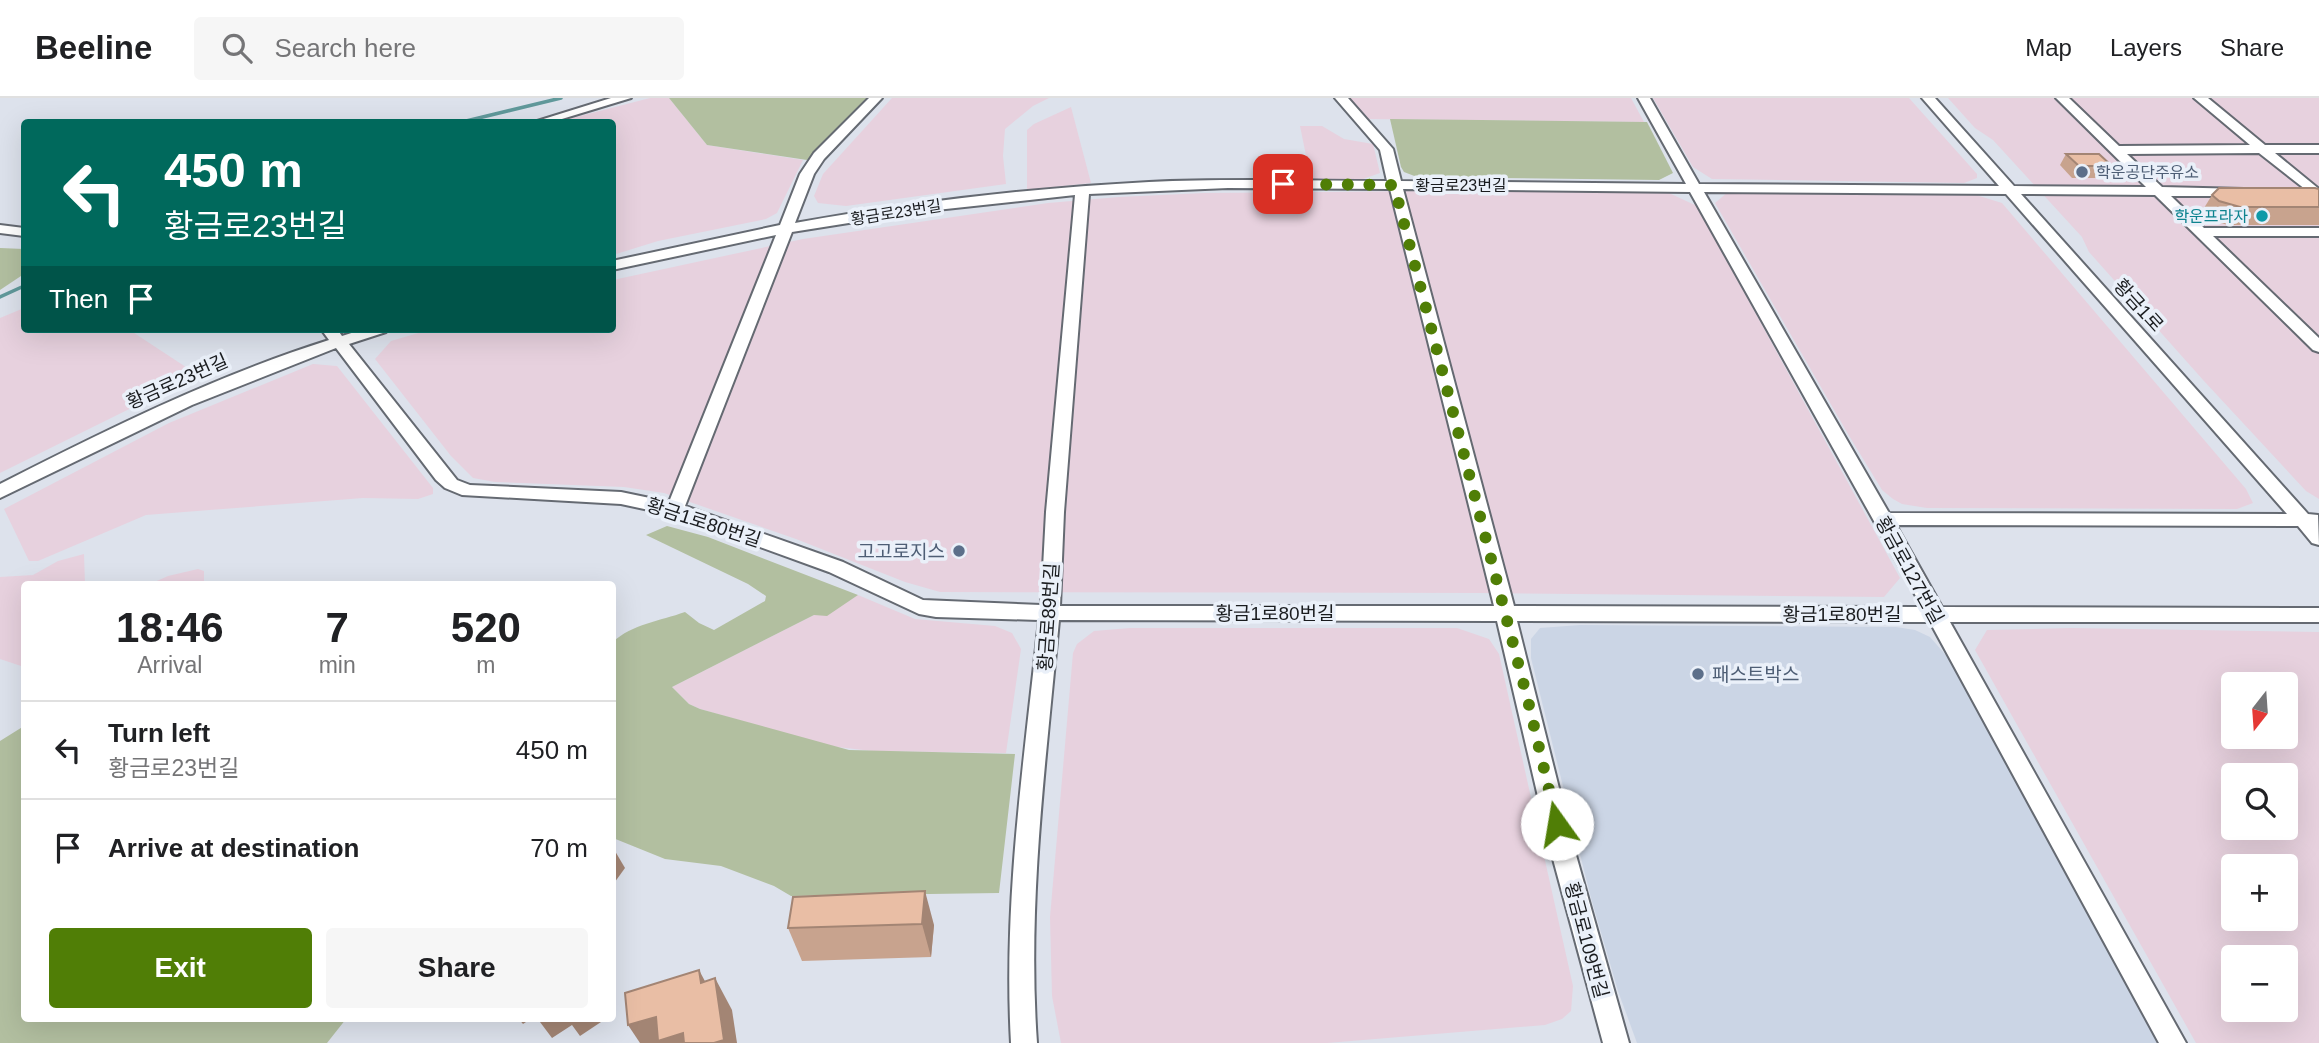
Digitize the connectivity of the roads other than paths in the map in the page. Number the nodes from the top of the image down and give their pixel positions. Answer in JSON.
{"nodes":[{"id":1,"x":625,"y":98,"type":"edge"},
{"id":2,"x":876,"y":98,"type":"edge"},
{"id":3,"x":1340,"y":98,"type":"edge"},
{"id":4,"x":1644,"y":98,"type":"edge"},
{"id":5,"x":1928,"y":98,"type":"edge"},
{"id":6,"x":2062,"y":98,"type":"edge"},
{"id":7,"x":2200,"y":98,"type":"edge"},
{"id":8,"x":551,"y":119,"type":"edge"},
{"id":9,"x":2319,"y":149,"type":"edge"},
{"id":10,"x":2117,"y":150,"type":"junction"},
{"id":11,"x":2263,"y":150,"type":"junction"},
{"id":12,"x":1394,"y":185,"type":"junction"},
{"id":13,"x":1695,"y":186,"type":"junction"},
{"id":14,"x":1082,"y":190,"type":"junction"},
{"id":15,"x":2014,"y":191,"type":"junction"},
{"id":16,"x":2258,"y":191,"type":"edge"},
{"id":17,"x":2285,"y":191,"type":"edge"},
{"id":18,"x":2161,"y":192,"type":"junction"},
{"id":19,"x":2317,"y":193,"type":"edge"},
{"id":20,"x":0,"y":229,"type":"edge"},
{"id":21,"x":785,"y":229,"type":"junction"},
{"id":22,"x":21,"y":232,"type":"edge"},
{"id":23,"x":2201,"y":232,"type":"junction"},
{"id":24,"x":2319,"y":232,"type":"edge"},
{"id":25,"x":616,"y":265,"type":"edge"},
{"id":26,"x":334,"y":335,"type":"edge"},
{"id":27,"x":2319,"y":346,"type":"edge"},
{"id":28,"x":0,"y":492,"type":"edge"},
{"id":29,"x":675,"y":509,"type":"junction"},
{"id":30,"x":1883,"y":519,"type":"junction"},
{"id":31,"x":2311,"y":521,"type":"edge"},
{"id":32,"x":2319,"y":538,"type":"edge"},
{"id":33,"x":1050,"y":612,"type":"junction"},
{"id":34,"x":1505,"y":613,"type":"junction"},
{"id":35,"x":1934,"y":614,"type":"junction"},
{"id":36,"x":2319,"y":615,"type":"edge"},
{"id":37,"x":1024,"y":1043,"type":"edge"},
{"id":38,"x":1615,"y":1043,"type":"edge"},
{"id":39,"x":2173,"y":1043,"type":"edge"}],
"edges":[{"from":1,"to":8,"type":"street"},
{"from":2,"to":21,"type":"street"},
{"from":3,"to":12,"type":"street","name":"황금로109번길"},
{"from":4,"to":13,"type":"street","name":"황금로127번길"},
{"from":5,"to":15,"type":"street","name":"황금1로"},
{"from":6,"to":10,"type":"street"},
{"from":7,"to":11,"type":"street"},
{"from":9,"to":11,"type":"street"},
{"from":10,"to":11,"type":"street"},
{"from":10,"to":18,"type":"street"},
{"from":11,"to":19,"type":"street"},
{"from":12,"to":13,"type":"street","name":"황금로23번길"},
{"from":12,"to":14,"type":"street","name":"황금로23번길"},
{"from":12,"to":34,"type":"street","name":"황금로109번길"},
{"from":13,"to":15,"type":"street","name":"황금로23번길"},
{"from":13,"to":30,"type":"street","name":"황금로127번길"},
{"from":14,"to":21,"type":"street","name":"황금로23번길"},
{"from":14,"to":33,"type":"street","name":"황금로89번길"},
{"from":15,"to":18,"type":"street","name":"황금로23번길"},
{"from":15,"to":31,"type":"street","name":"황금1로"},
{"from":16,"to":18,"type":"street","name":"황금로23번길"},
{"from":17,"to":19,"type":"street"},
{"from":18,"to":23,"type":"street"},
{"from":20,"to":22,"type":"street"},
{"from":21,"to":25,"type":"street","name":"황금로23번길"},
{"from":21,"to":29,"type":"street"},
{"from":23,"to":24,"type":"street"},
{"from":23,"to":27,"type":"street"},
{"from":26,"to":28,"type":"street","name":"황금로23번길"},
{"from":26,"to":29,"type":"street","name":"황금1로80번길"},
{"from":29,"to":33,"type":"street","name":"황금1로80번길"},
{"from":30,"to":31,"type":"street"},
{"from":30,"to":35,"type":"street","name":"황금로127번길"},
{"from":31,"to":32,"type":"street","name":"황금1로"},
{"from":33,"to":34,"type":"street","name":"황금1로80번길"},
{"from":33,"to":37,"type":"street","name":"황금로89번길"},
{"from":34,"to":35,"type":"street","name":"황금1로80번길"},
{"from":34,"to":38,"type":"street","name":"황금로109번길"},
{"from":35,"to":36,"type":"street","name":"황금1로80번길"},
{"from":35,"to":39,"type":"street","name":"황금로127번길"}]}
